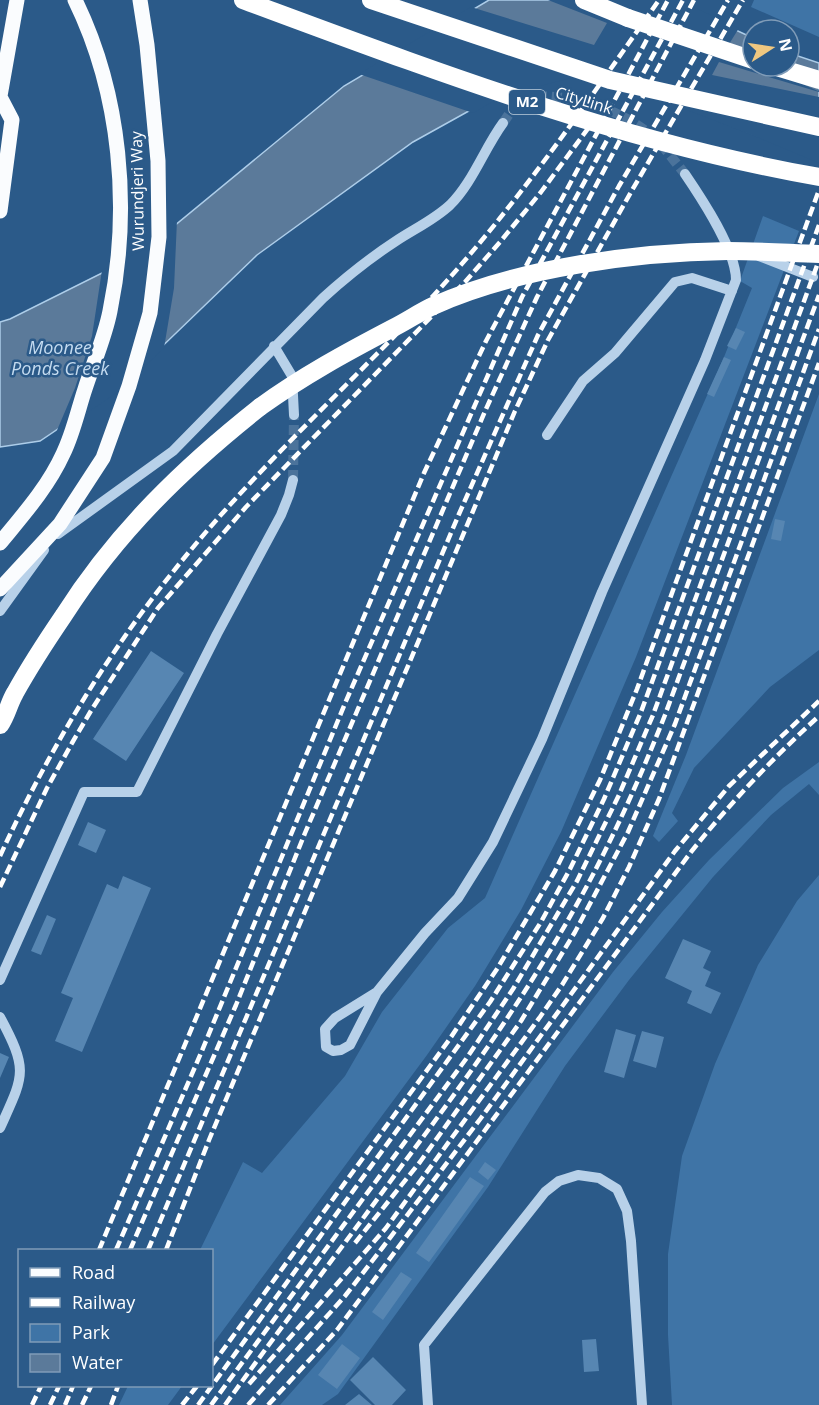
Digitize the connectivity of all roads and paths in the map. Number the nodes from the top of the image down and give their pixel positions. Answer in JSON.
{"nodes":[{"id":1,"x":16,"y":0,"type":"edge"},
{"id":2,"x":75,"y":0,"type":"edge"},
{"id":3,"x":140,"y":0,"type":"edge"},
{"id":4,"x":243,"y":0,"type":"edge"},
{"id":5,"x":371,"y":0,"type":"edge"},
{"id":6,"x":584,"y":0,"type":"edge"},
{"id":7,"x":741,"y":56,"type":"edge"},
{"id":8,"x":801,"y":75,"type":"edge"},
{"id":9,"x":819,"y":80,"type":"edge"},
{"id":10,"x":0,"y":97,"type":"edge"},
{"id":11,"x":503,"y":123,"type":"tunnel mouth"},
{"id":12,"x":819,"y":127,"type":"edge"},
{"id":13,"x":685,"y":174,"type":"tunnel mouth"},
{"id":14,"x":819,"y":177,"type":"edge"},
{"id":15,"x":0,"y":211,"type":"edge"},
{"id":16,"x":720,"y":232,"type":"junction"},
{"id":17,"x":819,"y":254,"type":"edge"},
{"id":18,"x":813,"y":277,"type":"dead end"},
{"id":19,"x":732,"y":291,"type":"junction"},
{"id":20,"x":274,"y":346,"type":"junction"},
{"id":21,"x":294,"y":415,"type":"tunnel mouth"},
{"id":22,"x":547,"y":435,"type":"dead end"},
{"id":23,"x":293,"y":480,"type":"tunnel mouth"},
{"id":24,"x":0,"y":543,"type":"edge"},
{"id":25,"x":0,"y":589,"type":"edge"},
{"id":26,"x":0,"y":611,"type":"edge"},
{"id":27,"x":7,"y":697,"type":"edge"},
{"id":28,"x":0,"y":725,"type":"edge"},
{"id":29,"x":0,"y":980,"type":"edge"},
{"id":30,"x":376,"y":992,"type":"junction"},
{"id":31,"x":0,"y":1017,"type":"edge"},
{"id":32,"x":0,"y":1128,"type":"edge"},
{"id":33,"x":429,"y":1405,"type":"edge"},
{"id":34,"x":642,"y":1405,"type":"edge"}],
"edges":[{"from":1,"to":10,"type":"main road"},
{"from":2,"to":24,"type":"main road","name":"Wurundjeri Way"},
{"from":3,"to":25,"type":"main road","name":"Wurundjeri Way"},
{"from":4,"to":14,"type":"highway","name":"CityLink","number":"M2","bridge":true},
{"from":5,"to":12,"type":"highway","name":"CityLink","bridge":true},
{"from":6,"to":7,"type":"highway","bridge":true},
{"from":8,"to":9,"type":"highway"},
{"from":10,"to":15,"type":"main road"},
{"from":11,"to":20,"type":"street"},
{"from":13,"to":16,"type":"street"},
{"from":16,"to":18,"type":"street"},
{"from":16,"to":19,"type":"street"},
{"from":17,"to":27,"type":"highway","bridge":true},
{"from":19,"to":22,"type":"street"},
{"from":19,"to":30,"type":"street"},
{"from":20,"to":21,"type":"street"},
{"from":20,"to":26,"type":"street"},
{"from":23,"to":29,"type":"street"},
{"from":27,"to":28,"type":"highway"},
{"from":30,"to":30,"type":"street"},
{"from":31,"to":32,"type":"street"},
{"from":33,"to":34,"type":"street"}]}
